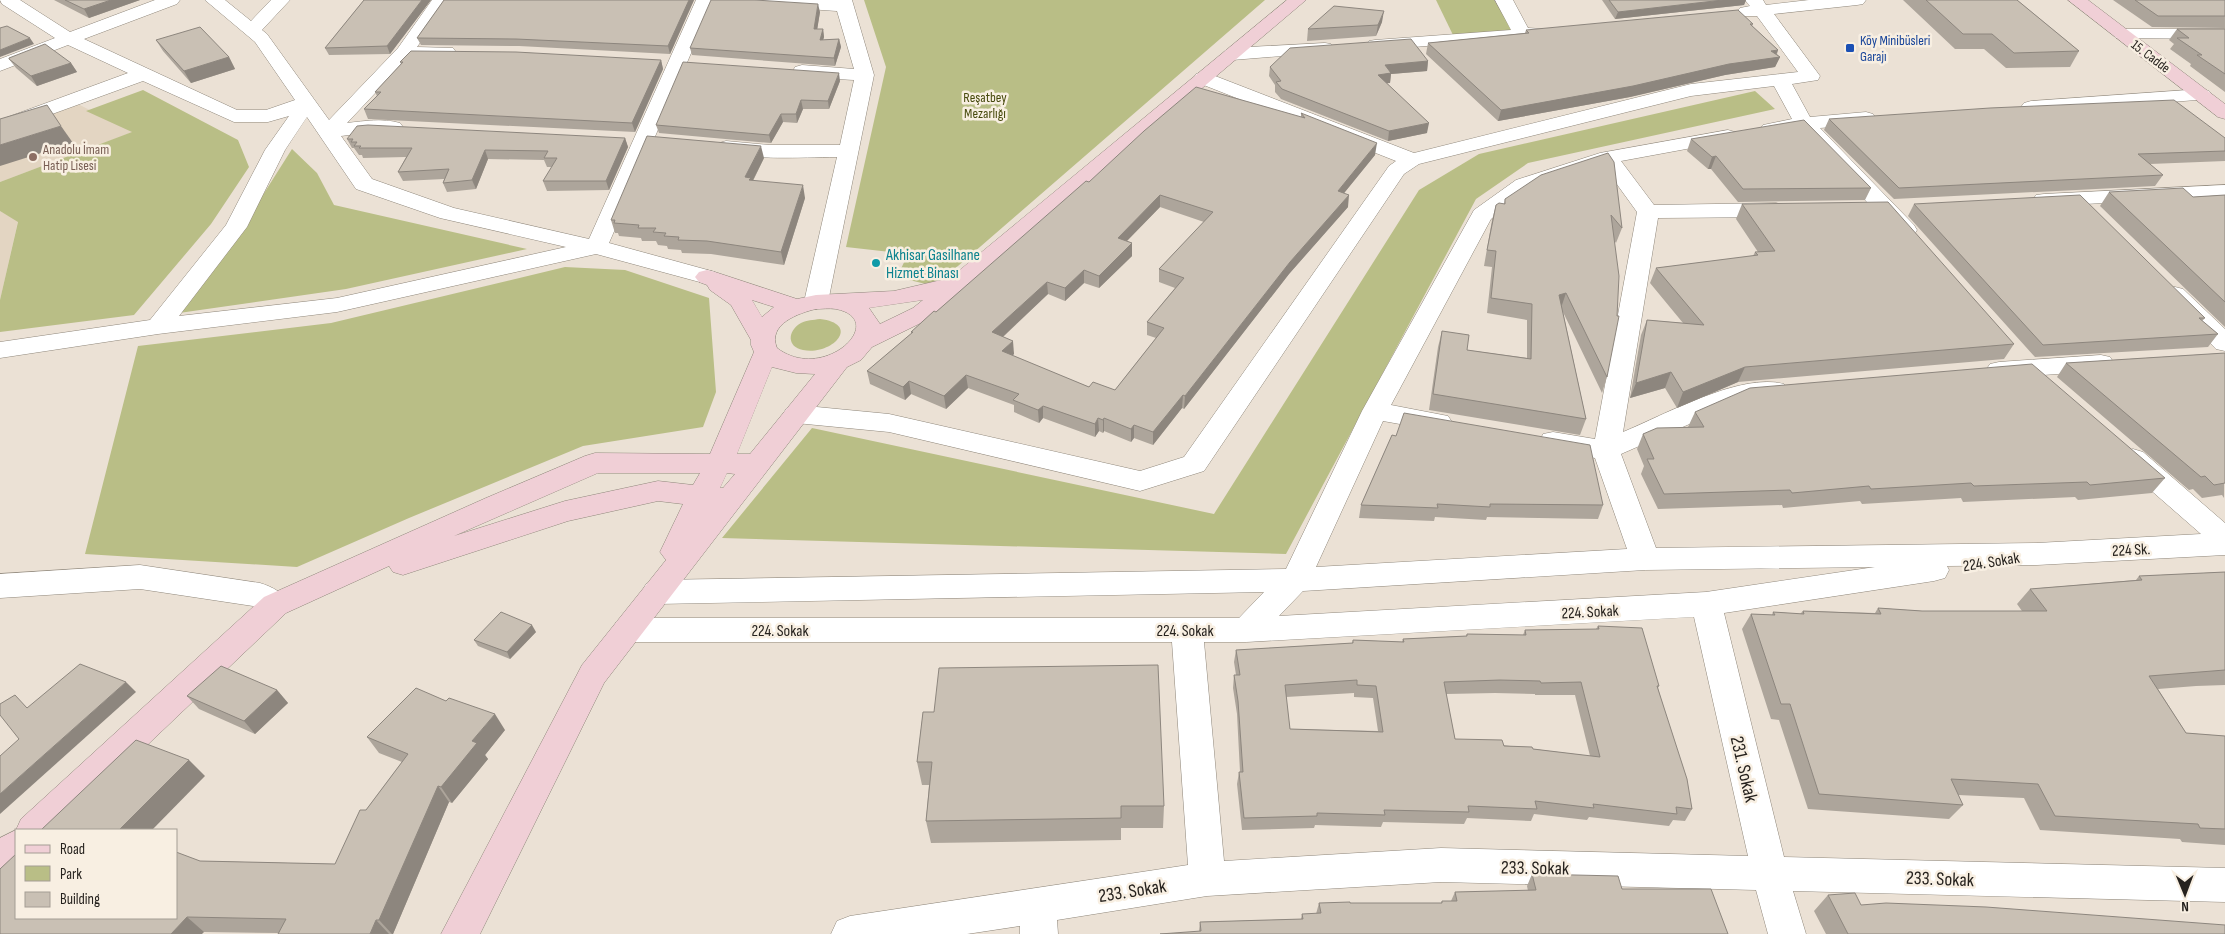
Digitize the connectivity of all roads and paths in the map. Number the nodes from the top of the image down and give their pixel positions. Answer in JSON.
{"nodes":[{"id":1,"x":8,"y":0,"type":"edge"},
{"id":2,"x":171,"y":0,"type":"edge"},
{"id":3,"x":214,"y":0,"type":"edge"},
{"id":4,"x":281,"y":0,"type":"edge"},
{"id":5,"x":441,"y":0,"type":"edge"},
{"id":6,"x":705,"y":0,"type":"edge"},
{"id":7,"x":749,"y":0,"type":"edge"},
{"id":8,"x":1297,"y":0,"type":"edge"},
{"id":9,"x":1504,"y":0,"type":"edge"},
{"id":10,"x":1857,"y":0,"type":"edge"},
{"id":11,"x":2077,"y":0,"type":"edge"},
{"id":12,"x":844,"y":3,"type":"edge"},
{"id":13,"x":1758,"y":5,"type":"edge"},
{"id":14,"x":1732,"y":13,"type":"edge"},
{"id":15,"x":252,"y":30,"type":"junction"},
{"id":16,"x":1550,"y":32,"type":"edge"},
{"id":17,"x":1522,"y":34,"type":"junction"},
{"id":18,"x":2122,"y":34,"type":"junction"},
{"id":19,"x":2225,"y":34,"type":"edge"},
{"id":20,"x":69,"y":39,"type":"junction"},
{"id":21,"x":1357,"y":46,"type":"edge"},
{"id":22,"x":1338,"y":48,"type":"edge"},
{"id":23,"x":404,"y":52,"type":"junction"},
{"id":24,"x":465,"y":52,"type":"edge"},
{"id":25,"x":1232,"y":54,"type":"junction"},
{"id":26,"x":0,"y":65,"type":"edge"},
{"id":27,"x":786,"y":70,"type":"edge"},
{"id":28,"x":144,"y":74,"type":"junction"},
{"id":29,"x":865,"y":75,"type":"junction"},
{"id":30,"x":1203,"y":78,"type":"junction"},
{"id":31,"x":1781,"y":81,"type":"junction"},
{"id":32,"x":2202,"y":95,"type":"junction"},
{"id":33,"x":307,"y":103,"type":"junction"},
{"id":34,"x":2013,"y":108,"type":"edge"},
{"id":35,"x":2225,"y":112,"type":"edge"},
{"id":36,"x":1884,"y":117,"type":"edge"},
{"id":37,"x":1804,"y":122,"type":"junction"},
{"id":38,"x":0,"y":127,"type":"edge"},
{"id":39,"x":411,"y":128,"type":"edge"},
{"id":40,"x":328,"y":132,"type":"junction"},
{"id":41,"x":711,"y":146,"type":"edge"},
{"id":42,"x":848,"y":151,"type":"junction"},
{"id":43,"x":1607,"y":157,"type":"junction"},
{"id":44,"x":1412,"y":160,"type":"junction"},
{"id":45,"x":2225,"y":191,"type":"edge"},
{"id":46,"x":2078,"y":198,"type":"junction"},
{"id":47,"x":2021,"y":201,"type":"edge"},
{"id":48,"x":1916,"y":207,"type":"edge"},
{"id":49,"x":1887,"y":208,"type":"junction"},
{"id":50,"x":1857,"y":209,"type":"edge"},
{"id":51,"x":1797,"y":210,"type":"edge"},
{"id":52,"x":1648,"y":212,"type":"junction"},
{"id":53,"x":2099,"y":218,"type":"edge"},
{"id":54,"x":1919,"y":244,"type":"edge"},
{"id":55,"x":596,"y":247,"type":"junction"},
{"id":56,"x":966,"y":276,"type":"junction"},
{"id":57,"x":707,"y":277,"type":"junction"},
{"id":58,"x":2162,"y":281,"type":"edge"},
{"id":59,"x":816,"y":304,"type":"junction"},
{"id":60,"x":158,"y":326,"type":"junction"},
{"id":61,"x":866,"y":341,"type":"junction"},
{"id":62,"x":765,"y":345,"type":"junction"},
{"id":63,"x":2009,"y":346,"type":"edge"},
{"id":64,"x":0,"y":350,"type":"edge"},
{"id":65,"x":2218,"y":352,"type":"edge"},
{"id":66,"x":838,"y":362,"type":"junction"},
{"id":67,"x":2127,"y":362,"type":"edge"},
{"id":68,"x":2028,"y":368,"type":"junction"},
{"id":69,"x":1980,"y":372,"type":"edge"},
{"id":70,"x":2050,"y":387,"type":"edge"},
{"id":71,"x":1796,"y":388,"type":"edge"},
{"id":72,"x":1375,"y":411,"type":"junction"},
{"id":73,"x":796,"y":414,"type":"junction"},
{"id":74,"x":1461,"y":425,"type":"edge"},
{"id":75,"x":1529,"y":437,"type":"edge"},
{"id":76,"x":2116,"y":444,"type":"edge"},
{"id":77,"x":1606,"y":450,"type":"junction"},
{"id":78,"x":718,"y":464,"type":"junction"},
{"id":79,"x":757,"y":464,"type":"junction"},
{"id":80,"x":701,"y":496,"type":"junction"},
{"id":81,"x":729,"y":500,"type":"junction"},
{"id":82,"x":2225,"y":539,"type":"edge"},
{"id":83,"x":2225,"y":544,"type":"edge"},
{"id":84,"x":2037,"y":554,"type":"junction"},
{"id":85,"x":1645,"y":559,"type":"junction"},
{"id":86,"x":1295,"y":580,"type":"junction"},
{"id":87,"x":0,"y":586,"type":"edge"},
{"id":88,"x":657,"y":592,"type":"junction"},
{"id":89,"x":1706,"y":604,"type":"junction"},
{"id":90,"x":275,"y":605,"type":"junction"},
{"id":91,"x":628,"y":630,"type":"junction"},
{"id":92,"x":1187,"y":630,"type":"junction"},
{"id":93,"x":1246,"y":630,"type":"junction"},
{"id":94,"x":35,"y":829,"type":"edge"},
{"id":95,"x":15,"y":848,"type":"edge"},
{"id":96,"x":0,"y":862,"type":"edge"},
{"id":97,"x":1770,"y":873,"type":"junction"},
{"id":98,"x":1207,"y":878,"type":"junction"},
{"id":99,"x":2225,"y":885,"type":"edge"},
{"id":100,"x":1038,"y":920,"type":"edge"},
{"id":101,"x":460,"y":934,"type":"edge"},
{"id":102,"x":850,"y":934,"type":"edge"},
{"id":103,"x":1787,"y":934,"type":"edge"}],
"edges":[{"from":1,"to":20,"type":"street"},
{"from":2,"to":20,"type":"street"},
{"from":3,"to":15,"type":"street"},
{"from":4,"to":15,"type":"street"},
{"from":5,"to":23,"type":"street"},
{"from":6,"to":55,"type":"street"},
{"from":7,"to":12,"type":"street"},
{"from":8,"to":25,"type":"street"},
{"from":9,"to":17,"type":"street"},
{"from":10,"to":13,"type":"street"},
{"from":11,"to":18,"type":"street","name":"15. Cadde"},
{"from":12,"to":29,"type":"street"},
{"from":13,"to":14,"type":"street"},
{"from":13,"to":31,"type":"street"},
{"from":15,"to":33,"type":"street"},
{"from":16,"to":17,"type":"street"},
{"from":17,"to":21,"type":"street"},
{"from":18,"to":19,"type":"street"},
{"from":18,"to":32,"type":"street","name":"15. Cadde"},
{"from":20,"to":26,"type":"street"},
{"from":20,"to":28,"type":"street"},
{"from":22,"to":25,"type":"street"},
{"from":23,"to":24,"type":"street"},
{"from":23,"to":40,"type":"street"},
{"from":25,"to":30,"type":"street"},
{"from":27,"to":29,"type":"street"},
{"from":28,"to":33,"type":"street"},
{"from":28,"to":38,"type":"street"},
{"from":29,"to":42,"type":"street"},
{"from":30,"to":44,"type":"street"},
{"from":30,"to":56,"type":"street"},
{"from":31,"to":37,"type":"street"},
{"from":31,"to":44,"type":"street"},
{"from":32,"to":34,"type":"street"},
{"from":32,"to":35,"type":"street","name":"15. Cadde"},
{"from":33,"to":40,"type":"street"},
{"from":33,"to":60,"type":"street"},
{"from":36,"to":37,"type":"street"},
{"from":37,"to":43,"type":"street"},
{"from":37,"to":49,"type":"street"},
{"from":39,"to":40,"type":"street"},
{"from":40,"to":55,"type":"street"},
{"from":41,"to":42,"type":"street"},
{"from":42,"to":59,"type":"street"},
{"from":43,"to":52,"type":"street"},
{"from":43,"to":72,"type":"street"},
{"from":44,"to":73,"type":"street"},
{"from":45,"to":46,"type":"street"},
{"from":46,"to":47,"type":"street"},
{"from":46,"to":53,"type":"street"},
{"from":48,"to":49,"type":"street"},
{"from":49,"to":50,"type":"street"},
{"from":49,"to":54,"type":"street"},
{"from":51,"to":52,"type":"street"},
{"from":52,"to":77,"type":"street"},
{"from":55,"to":57,"type":"street"},
{"from":55,"to":60,"type":"street"},
{"from":56,"to":59,"type":"street"},
{"from":56,"to":61,"type":"street"},
{"from":57,"to":59,"type":"street"},
{"from":57,"to":62,"type":"street"},
{"from":58,"to":65,"type":"street"},
{"from":59,"to":61,"type":"street"},
{"from":59,"to":62,"type":"street"},
{"from":60,"to":64,"type":"street"},
{"from":61,"to":66,"type":"street"},
{"from":62,"to":66,"type":"street"},
{"from":62,"to":78,"type":"street"},
{"from":63,"to":68,"type":"street"},
{"from":66,"to":73,"type":"street"},
{"from":67,"to":68,"type":"street"},
{"from":68,"to":69,"type":"street"},
{"from":68,"to":70,"type":"street"},
{"from":71,"to":77,"type":"street"},
{"from":72,"to":74,"type":"street"},
{"from":72,"to":86,"type":"street"},
{"from":73,"to":79,"type":"street"},
{"from":75,"to":77,"type":"street"},
{"from":76,"to":82,"type":"street"},
{"from":77,"to":85,"type":"street"},
{"from":78,"to":79,"type":"street"},
{"from":78,"to":80,"type":"street"},
{"from":78,"to":90,"type":"street"},
{"from":79,"to":81,"type":"street"},
{"from":80,"to":81,"type":"street"},
{"from":80,"to":88,"type":"street"},
{"from":80,"to":90,"type":"street"},
{"from":81,"to":88,"type":"street"},
{"from":83,"to":84,"type":"street","name":"224 Sk."},
{"from":84,"to":85,"type":"street","name":"224. Sokak"},
{"from":84,"to":89,"type":"street","name":"224. Sokak"},
{"from":85,"to":86,"type":"street","name":"224. Sokak"},
{"from":86,"to":88,"type":"street","name":"224. Sokak"},
{"from":86,"to":93,"type":"street"},
{"from":87,"to":90,"type":"street"},
{"from":88,"to":91,"type":"street"},
{"from":89,"to":93,"type":"street","name":"224. Sokak"},
{"from":89,"to":97,"type":"street","name":"231. Sokak"},
{"from":90,"to":94,"type":"street"},
{"from":91,"to":92,"type":"street","name":"224. Sokak"},
{"from":91,"to":101,"type":"street"},
{"from":92,"to":93,"type":"street","name":"224. Sokak"},
{"from":92,"to":98,"type":"street"},
{"from":95,"to":96,"type":"street"},
{"from":97,"to":98,"type":"street","name":"233. Sokak"},
{"from":97,"to":99,"type":"street","name":"233. Sokak"},
{"from":97,"to":103,"type":"street","name":"231. Sokak"},
{"from":98,"to":100,"type":"street","name":"233. Sokak"},
{"from":100,"to":102,"type":"street","name":"233. Sokak"}]}
